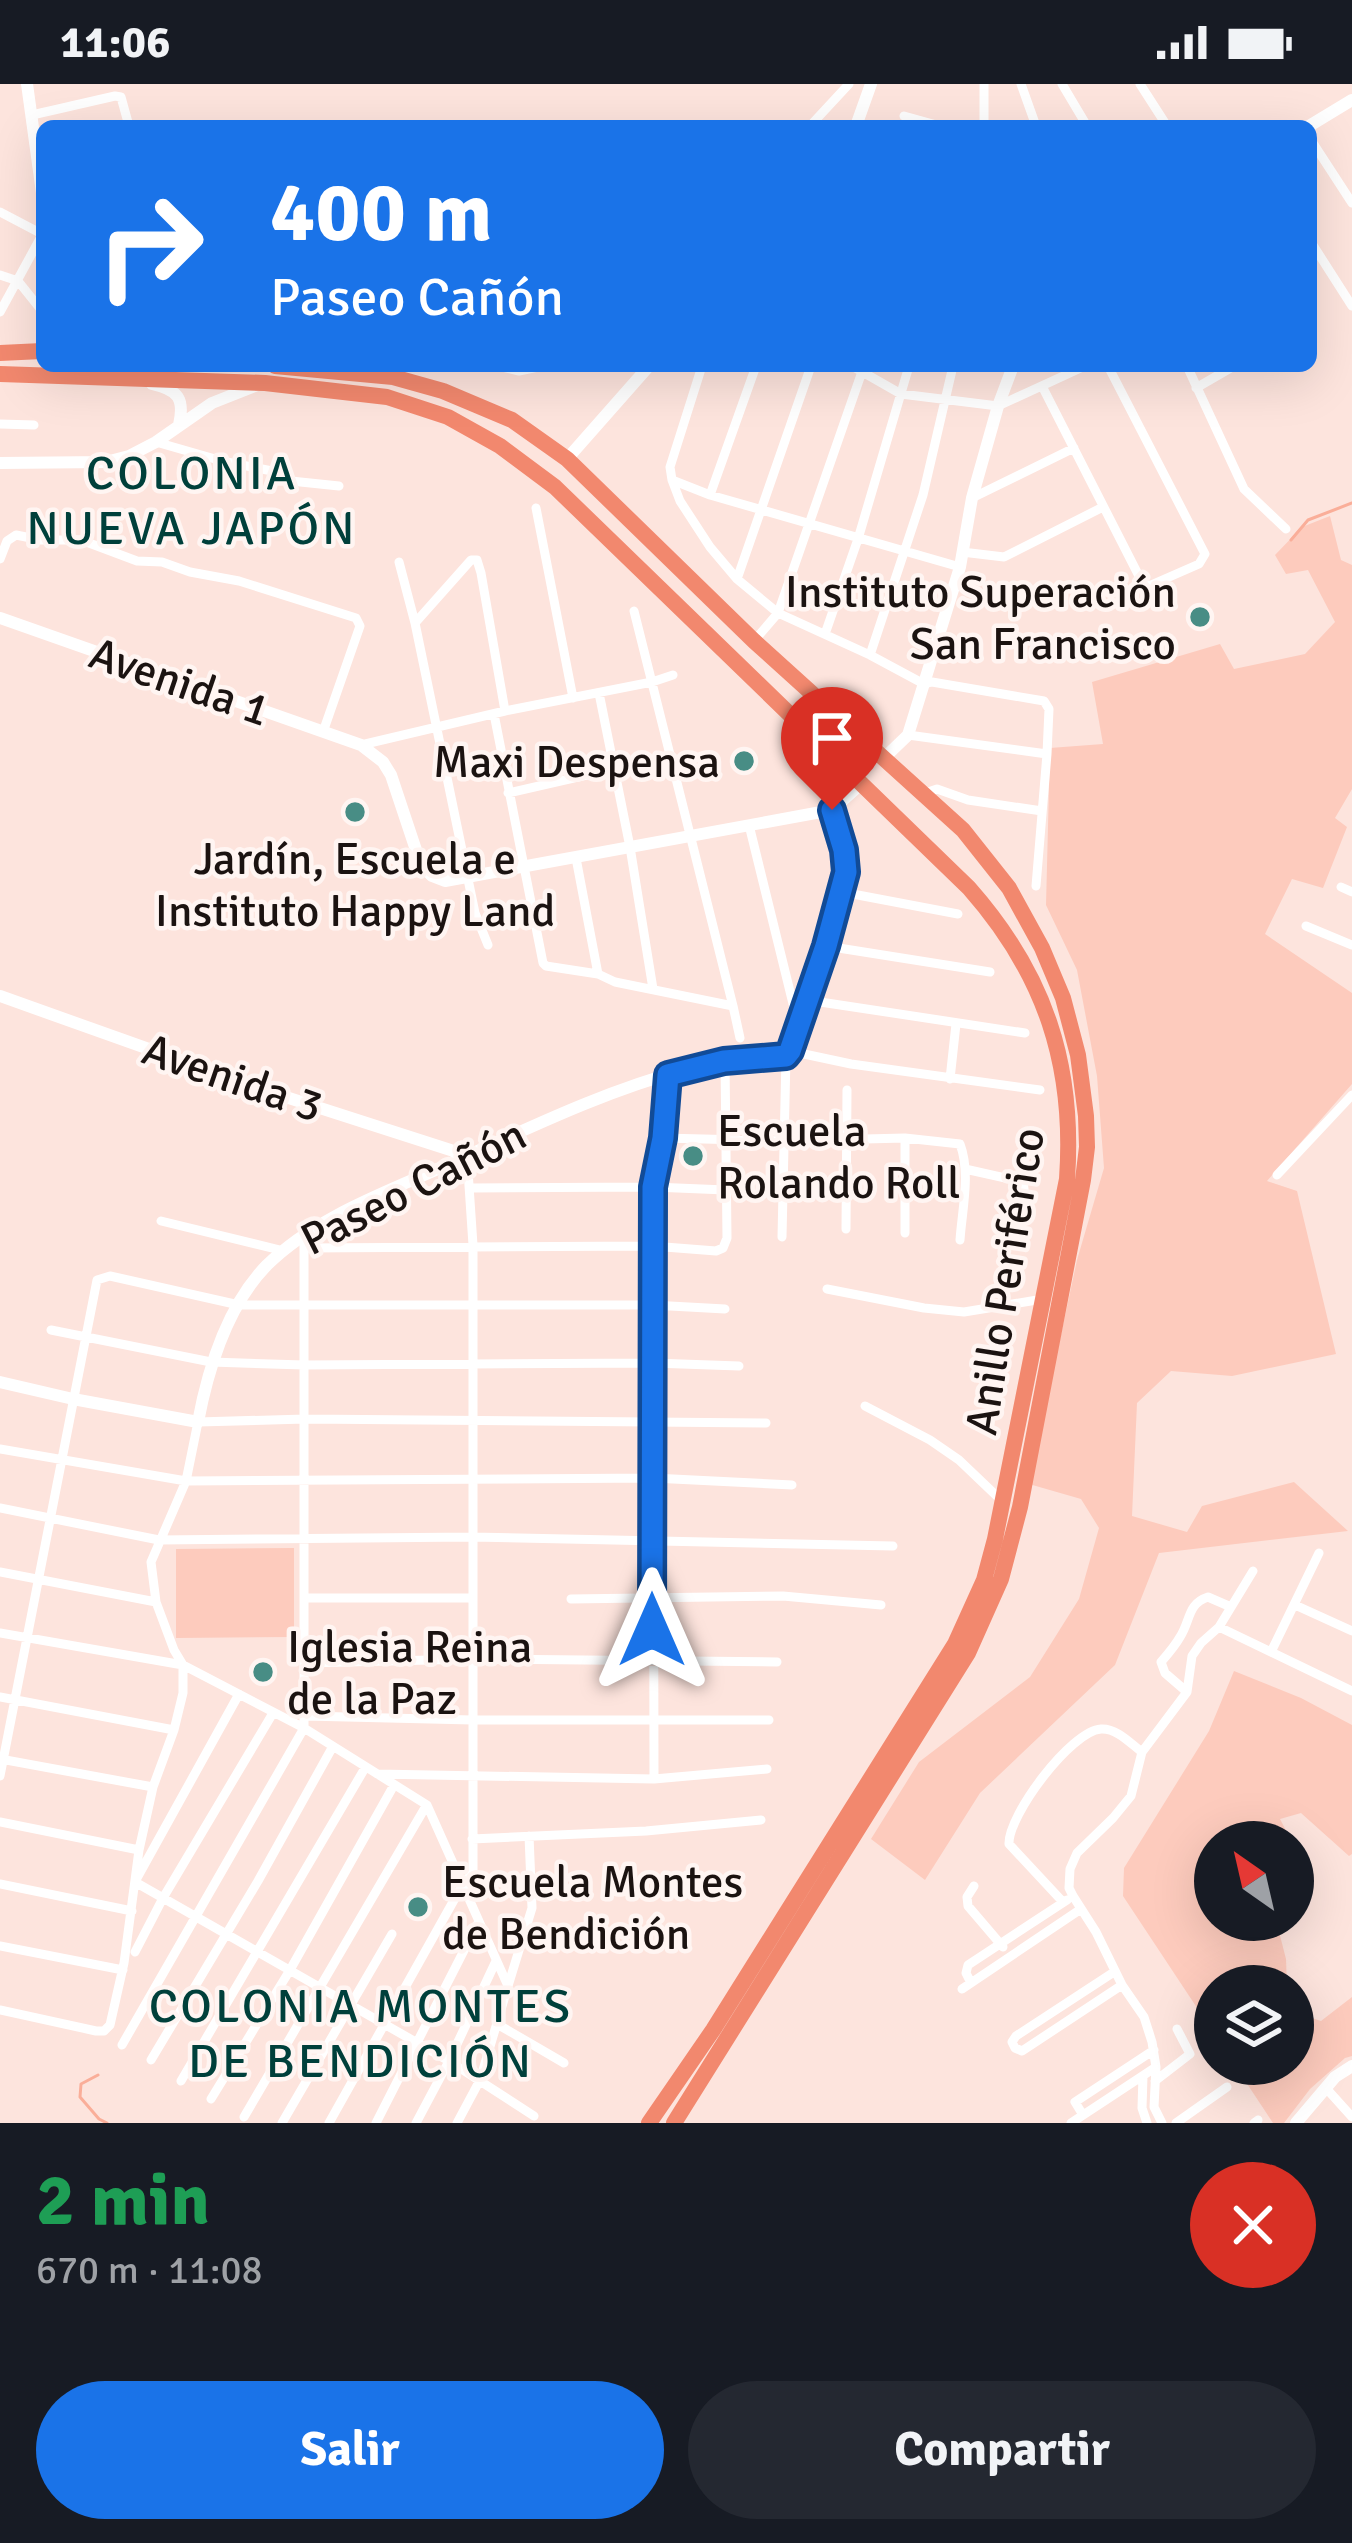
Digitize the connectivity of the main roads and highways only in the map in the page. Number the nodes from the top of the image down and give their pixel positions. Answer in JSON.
{"nodes":[{"id":1,"x":36,"y":348,"type":"edge"},
{"id":2,"x":0,"y":351,"type":"edge"},
{"id":3,"x":0,"y":374,"type":"edge"},
{"id":4,"x":270,"y":374,"type":"edge"},
{"id":5,"x":704,"y":590,"type":"junction"},
{"id":6,"x":683,"y":610,"type":"junction"},
{"id":7,"x":945,"y":814,"type":"junction"},
{"id":8,"x":920,"y":839,"type":"junction"},
{"id":9,"x":649,"y":2123,"type":"edge"},
{"id":10,"x":674,"y":2123,"type":"edge"}],
"edges":[{"from":1,"to":2,"type":"highway"},
{"from":3,"to":4,"type":"highway","name":"Anillo Periférico"},
{"from":4,"to":5,"type":"highway","name":"Anillo Periférico"},
{"from":4,"to":6,"type":"highway","name":"Anillo Periférico"},
{"from":5,"to":6,"type":"highway"},
{"from":5,"to":7,"type":"highway","name":"Anillo Periférico"},
{"from":6,"to":8,"type":"highway","name":"Anillo Periférico"},
{"from":7,"to":8,"type":"highway"},
{"from":7,"to":10,"type":"highway","name":"Anillo Periférico"},
{"from":8,"to":9,"type":"highway","name":"Anillo Periférico"}]}
